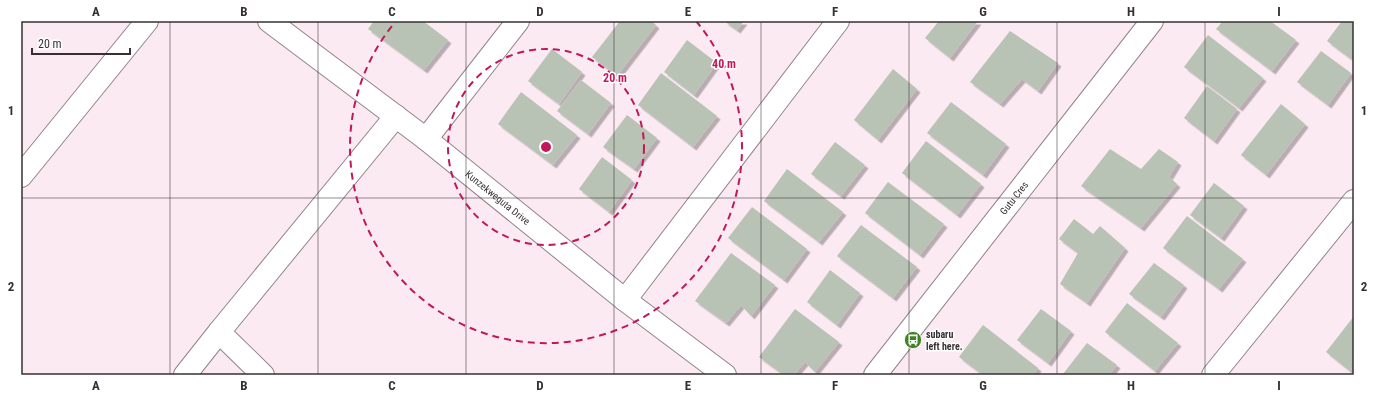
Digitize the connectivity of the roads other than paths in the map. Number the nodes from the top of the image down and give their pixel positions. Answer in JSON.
{"nodes":[{"id":1,"x":147,"y":21,"type":"edge"},
{"id":2,"x":269,"y":21,"type":"edge"},
{"id":3,"x":518,"y":21,"type":"edge"},
{"id":4,"x":838,"y":21,"type":"edge"},
{"id":5,"x":1152,"y":21,"type":"edge"},
{"id":6,"x":396,"y":116,"type":"junction"},
{"id":7,"x":426,"y":139,"type":"junction"},
{"id":8,"x":21,"y":176,"type":"edge"},
{"id":9,"x":1354,"y":201,"type":"edge"},
{"id":10,"x":625,"y":300,"type":"junction"},
{"id":11,"x":219,"y":332,"type":"junction"},
{"id":12,"x":185,"y":375,"type":"edge"},
{"id":13,"x":263,"y":375,"type":"edge"},
{"id":14,"x":725,"y":375,"type":"edge"},
{"id":15,"x":875,"y":375,"type":"edge"},
{"id":16,"x":1213,"y":375,"type":"edge"}],
"edges":[{"from":1,"to":8,"type":"street"},
{"from":2,"to":6,"type":"street","name":"Kunzekweguta Drive"},
{"from":3,"to":7,"type":"street"},
{"from":4,"to":10,"type":"street"},
{"from":5,"to":15,"type":"street","name":"Gutu Cres"},
{"from":6,"to":7,"type":"street","name":"Kunzekweguta Drive"},
{"from":6,"to":11,"type":"street"},
{"from":7,"to":10,"type":"street","name":"Kunzekweguta Drive"},
{"from":9,"to":16,"type":"street"},
{"from":10,"to":14,"type":"street","name":"Kunzekweguta Drive"},
{"from":11,"to":12,"type":"street"},
{"from":11,"to":13,"type":"street"}]}
